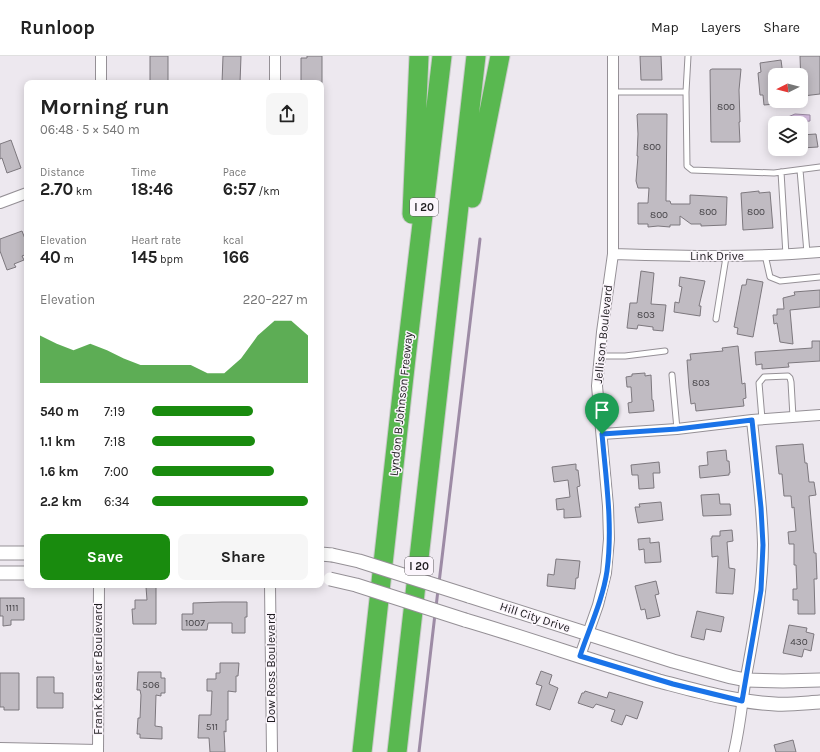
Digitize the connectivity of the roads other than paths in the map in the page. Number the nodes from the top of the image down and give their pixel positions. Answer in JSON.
{"nodes":[{"id":1,"x":101,"y":56,"type":"edge"},
{"id":2,"x":275,"y":56,"type":"edge"},
{"id":3,"x":419,"y":56,"type":"edge"},
{"id":4,"x":442,"y":56,"type":"edge"},
{"id":5,"x":476,"y":56,"type":"edge"},
{"id":6,"x":500,"y":56,"type":"edge"},
{"id":7,"x":613,"y":56,"type":"edge"},
{"id":8,"x":688,"y":56,"type":"edge"},
{"id":9,"x":101,"y":80,"type":"edge"},
{"id":10,"x":275,"y":80,"type":"edge"},
{"id":11,"x":613,"y":92,"type":"junction"},
{"id":12,"x":686,"y":92,"type":"junction"},
{"id":13,"x":820,"y":168,"type":"edge"},
{"id":14,"x":800,"y":170,"type":"junction"},
{"id":15,"x":781,"y":172,"type":"junction"},
{"id":16,"x":24,"y":194,"type":"edge"},
{"id":17,"x":0,"y":203,"type":"edge"},
{"id":18,"x":820,"y":252,"type":"edge"},
{"id":19,"x":806,"y":253,"type":"junction"},
{"id":20,"x":613,"y":254,"type":"junction"},
{"id":21,"x":765,"y":255,"type":"junction"},
{"id":22,"x":786,"y":255,"type":"junction"},
{"id":23,"x":726,"y":257,"type":"junction"},
{"id":24,"x":820,"y":277,"type":"edge"},
{"id":25,"x":716,"y":320,"type":"dead end"},
{"id":26,"x":445,"y":334,"type":"junction"},
{"id":27,"x":665,"y":351,"type":"dead end"},
{"id":28,"x":600,"y":356,"type":"junction"},
{"id":29,"x":406,"y":358,"type":"junction"},
{"id":30,"x":672,"y":375,"type":"dead end"},
{"id":31,"x":820,"y":415,"type":"edge"},
{"id":32,"x":793,"y":418,"type":"junction"},
{"id":33,"x":757,"y":420,"type":"junction"},
{"id":34,"x":677,"y":429,"type":"junction"},
{"id":35,"x":602,"y":434,"type":"junction"},
{"id":36,"x":0,"y":553,"type":"edge"},
{"id":37,"x":24,"y":553,"type":"edge"},
{"id":38,"x":327,"y":555,"type":"edge"},
{"id":39,"x":0,"y":573,"type":"edge"},
{"id":40,"x":24,"y":573,"type":"edge"},
{"id":41,"x":325,"y":578,"type":"edge"},
{"id":42,"x":99,"y":588,"type":"edge"},
{"id":43,"x":270,"y":588,"type":"edge"},
{"id":44,"x":587,"y":634,"type":"junction"},
{"id":45,"x":580,"y":656,"type":"junction"},
{"id":46,"x":746,"y":680,"type":"junction"},
{"id":47,"x":820,"y":680,"type":"edge"},
{"id":48,"x":742,"y":701,"type":"junction"},
{"id":49,"x":820,"y":702,"type":"edge"},
{"id":50,"x":0,"y":748,"type":"edge"},
{"id":51,"x":98,"y":751,"type":"edge"},
{"id":52,"x":272,"y":752,"type":"edge"},
{"id":53,"x":362,"y":752,"type":"edge"},
{"id":54,"x":397,"y":752,"type":"edge"},
{"id":55,"x":734,"y":752,"type":"edge"}],
"edges":[{"from":1,"to":9,"type":"street"},
{"from":2,"to":10,"type":"street"},
{"from":3,"to":29,"type":"highway"},
{"from":4,"to":29,"type":"highway","name":"Lyndon B Johnson Freeway","number":"I 20"},
{"from":5,"to":26,"type":"highway","number":"I 20"},
{"from":6,"to":26,"type":"highway"},
{"from":7,"to":11,"type":"street","name":"Jellison Boulevard"},
{"from":8,"to":12,"type":"lane"},
{"from":11,"to":12,"type":"lane"},
{"from":11,"to":20,"type":"street","name":"Jellison Boulevard"},
{"from":12,"to":15,"type":"lane"},
{"from":13,"to":14,"type":"lane"},
{"from":14,"to":15,"type":"lane"},
{"from":14,"to":19,"type":"lane"},
{"from":15,"to":22,"type":"lane"},
{"from":16,"to":17,"type":"street"},
{"from":18,"to":19,"type":"street","name":"Link Drive"},
{"from":19,"to":22,"type":"street","name":"Link Drive"},
{"from":20,"to":23,"type":"street","name":"Link Drive"},
{"from":20,"to":28,"type":"street","name":"Jellison Boulevard"},
{"from":21,"to":22,"type":"street","name":"Link Drive"},
{"from":21,"to":23,"type":"street","name":"Link Drive"},
{"from":21,"to":24,"type":"lane"},
{"from":23,"to":25,"type":"lane"},
{"from":26,"to":54,"type":"highway","number":"I 20"},
{"from":27,"to":28,"type":"lane"},
{"from":28,"to":35,"type":"street","name":"Jellison Boulevard"},
{"from":29,"to":53,"type":"highway","name":"Lyndon B Johnson Freeway","number":"I 20"},
{"from":30,"to":34,"type":"lane"},
{"from":31,"to":32,"type":"street"},
{"from":32,"to":33,"type":"street"},
{"from":32,"to":33,"type":"lane"},
{"from":33,"to":34,"type":"street"},
{"from":33,"to":46,"type":"street"},
{"from":34,"to":35,"type":"street"},
{"from":35,"to":44,"type":"street","name":"Jellison Boulevard"},
{"from":36,"to":37,"type":"street"},
{"from":38,"to":44,"type":"street","name":"Hill City Drive","bridge":true},
{"from":39,"to":40,"type":"street"},
{"from":41,"to":45,"type":"street","name":"Hill City Drive","bridge":true},
{"from":42,"to":51,"type":"street","name":"Frank Keasler Boulevard"},
{"from":43,"to":52,"type":"street","name":"Dow Ross Boulevard"},
{"from":44,"to":45,"type":"street","name":"Jellison Boulevard"},
{"from":44,"to":46,"type":"street","name":"Hill City Drive"},
{"from":45,"to":48,"type":"street","name":"Hill City Drive"},
{"from":46,"to":47,"type":"street","name":"Hill City Drive"},
{"from":46,"to":48,"type":"street"},
{"from":48,"to":49,"type":"street","name":"Hill City Drive"},
{"from":48,"to":55,"type":"street"},
{"from":50,"to":51,"type":"street"}]}
